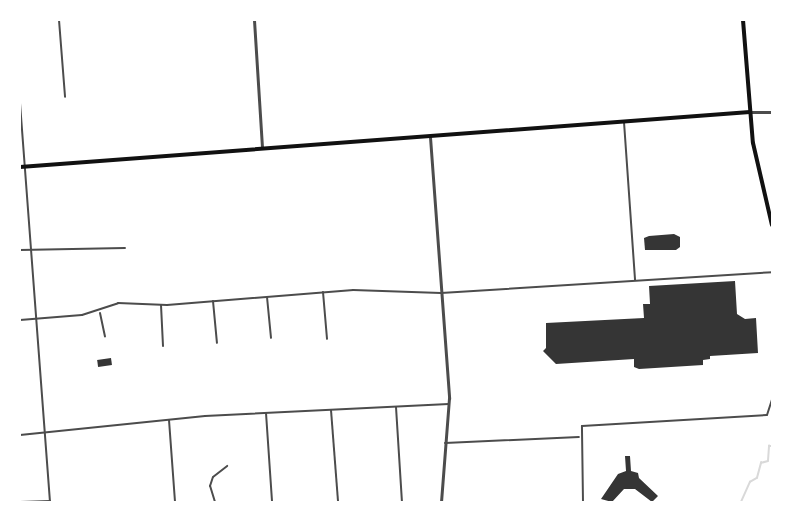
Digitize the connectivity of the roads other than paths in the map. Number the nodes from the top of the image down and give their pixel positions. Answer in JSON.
{"nodes":[{"id":1,"x":59,"y":20,"type":"edge"},
{"id":2,"x":254,"y":20,"type":"edge"},
{"id":3,"x":743,"y":20,"type":"edge"},
{"id":4,"x":65,"y":97,"type":"dead end"},
{"id":5,"x":20,"y":103,"type":"edge"},
{"id":6,"x":750,"y":112,"type":"junction"},
{"id":7,"x":772,"y":112,"type":"edge"},
{"id":8,"x":624,"y":122,"type":"junction"},
{"id":9,"x":429,"y":134,"type":"junction"},
{"id":10,"x":262,"y":147,"type":"junction"},
{"id":11,"x":22,"y":167,"type":"edge"},
{"id":12,"x":772,"y":225,"type":"edge"},
{"id":13,"x":125,"y":248,"type":"dead end"},
{"id":14,"x":30,"y":249,"type":"junction"},
{"id":15,"x":20,"y":250,"type":"edge"},
{"id":16,"x":772,"y":272,"type":"edge"},
{"id":17,"x":635,"y":280,"type":"junction"},
{"id":18,"x":323,"y":292,"type":"junction"},
{"id":19,"x":441,"y":293,"type":"junction"},
{"id":20,"x":267,"y":297,"type":"junction"},
{"id":21,"x":213,"y":301,"type":"junction"},
{"id":22,"x":161,"y":305,"type":"junction"},
{"id":23,"x":100,"y":311,"type":"junction"},
{"id":24,"x":34,"y":319,"type":"junction"},
{"id":25,"x":20,"y":320,"type":"edge"},
{"id":26,"x":105,"y":336,"type":"dead end"},
{"id":27,"x":271,"y":339,"type":"dead end"},
{"id":28,"x":327,"y":339,"type":"dead end"},
{"id":29,"x":217,"y":343,"type":"dead end"},
{"id":30,"x":163,"y":346,"type":"dead end"},
{"id":31,"x":772,"y":400,"type":"edge"},
{"id":32,"x":449,"y":404,"type":"junction"},
{"id":33,"x":396,"y":407,"type":"junction"},
{"id":34,"x":331,"y":409,"type":"junction"},
{"id":35,"x":266,"y":412,"type":"junction"},
{"id":36,"x":169,"y":420,"type":"junction"},
{"id":37,"x":45,"y":433,"type":"junction"},
{"id":38,"x":20,"y":435,"type":"edge"},
{"id":39,"x":579,"y":437,"type":"junction"},
{"id":40,"x":445,"y":443,"type":"junction"},
{"id":41,"x":227,"y":466,"type":"dead end"},
{"id":42,"x":20,"y":502,"type":"edge"},
{"id":43,"x":50,"y":502,"type":"edge"},
{"id":44,"x":175,"y":502,"type":"edge"},
{"id":45,"x":215,"y":502,"type":"edge"},
{"id":46,"x":272,"y":502,"type":"edge"},
{"id":47,"x":339,"y":502,"type":"edge"},
{"id":48,"x":402,"y":502,"type":"edge"},
{"id":49,"x":441,"y":502,"type":"edge"},
{"id":50,"x":584,"y":502,"type":"edge"}],
"edges":[{"from":1,"to":4,"type":"street"},
{"from":2,"to":10,"type":"street"},
{"from":3,"to":6,"type":"main road"},
{"from":5,"to":11,"type":"street"},
{"from":6,"to":7,"type":"street"},
{"from":6,"to":8,"type":"main road"},
{"from":6,"to":12,"type":"main road"},
{"from":8,"to":9,"type":"main road"},
{"from":8,"to":17,"type":"street"},
{"from":9,"to":10,"type":"main road"},
{"from":9,"to":19,"type":"street"},
{"from":10,"to":11,"type":"main road"},
{"from":11,"to":14,"type":"street"},
{"from":13,"to":14,"type":"street"},
{"from":14,"to":15,"type":"street"},
{"from":14,"to":24,"type":"street"},
{"from":16,"to":17,"type":"street"},
{"from":17,"to":19,"type":"street"},
{"from":18,"to":19,"type":"street"},
{"from":18,"to":20,"type":"street"},
{"from":18,"to":28,"type":"street"},
{"from":19,"to":32,"type":"street"},
{"from":20,"to":21,"type":"street"},
{"from":20,"to":27,"type":"street"},
{"from":21,"to":22,"type":"street"},
{"from":21,"to":29,"type":"street"},
{"from":22,"to":23,"type":"street"},
{"from":22,"to":30,"type":"street"},
{"from":23,"to":24,"type":"street"},
{"from":23,"to":26,"type":"street"},
{"from":24,"to":25,"type":"street"},
{"from":24,"to":37,"type":"street"},
{"from":31,"to":39,"type":"street"},
{"from":32,"to":33,"type":"street"},
{"from":32,"to":40,"type":"street"},
{"from":33,"to":34,"type":"street"},
{"from":33,"to":48,"type":"street"},
{"from":34,"to":35,"type":"street"},
{"from":34,"to":47,"type":"street"},
{"from":35,"to":36,"type":"street"},
{"from":35,"to":46,"type":"street"},
{"from":36,"to":37,"type":"street"},
{"from":36,"to":44,"type":"street"},
{"from":37,"to":38,"type":"street"},
{"from":37,"to":43,"type":"street"},
{"from":39,"to":40,"type":"street"},
{"from":39,"to":50,"type":"street"},
{"from":40,"to":49,"type":"street"},
{"from":41,"to":45,"type":"street"},
{"from":42,"to":43,"type":"street"}]}
